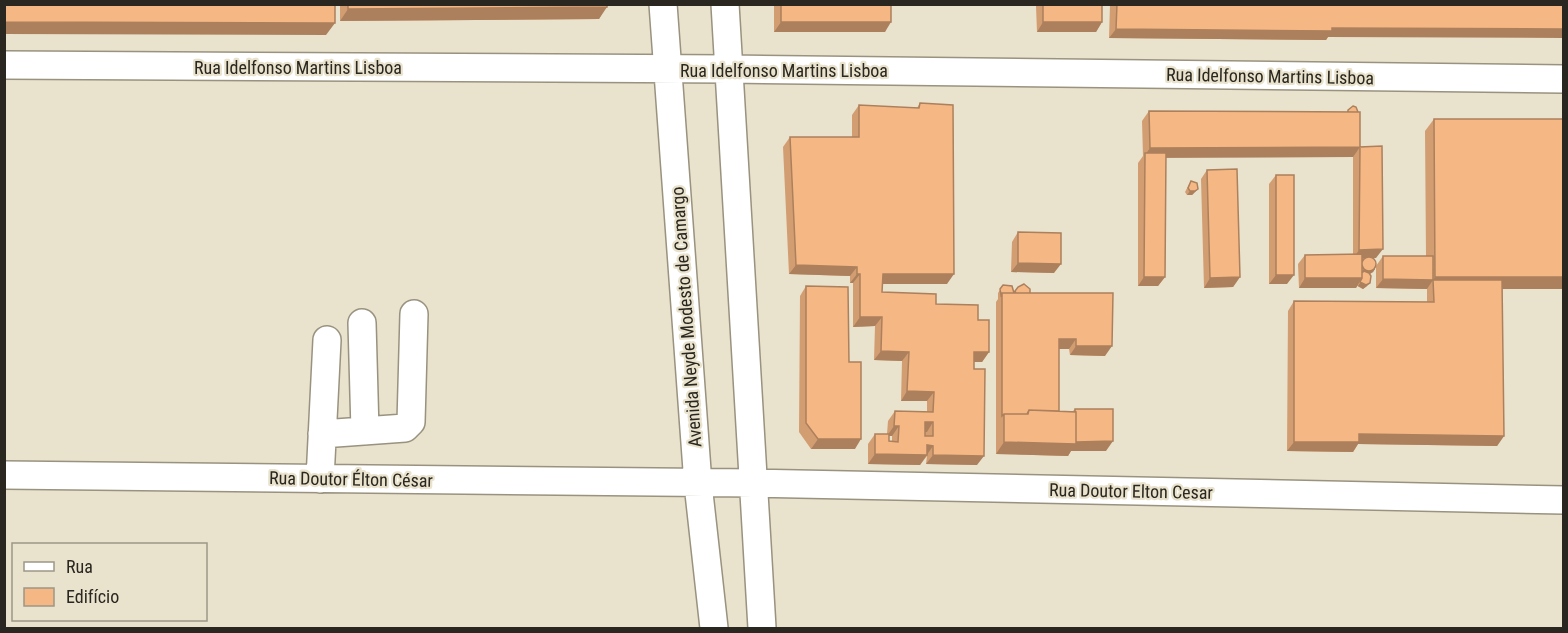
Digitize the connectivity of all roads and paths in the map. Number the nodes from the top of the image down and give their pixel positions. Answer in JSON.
{"nodes":[{"id":1,"x":663,"y":4,"type":"edge"},
{"id":2,"x":725,"y":4,"type":"edge"},
{"id":3,"x":4,"y":65,"type":"edge"},
{"id":4,"x":668,"y":69,"type":"junction"},
{"id":5,"x":729,"y":69,"type":"junction"},
{"id":6,"x":1563,"y":79,"type":"edge"},
{"id":7,"x":414,"y":314,"type":"dead end"},
{"id":8,"x":362,"y":323,"type":"dead end"},
{"id":9,"x":327,"y":340,"type":"dead end"},
{"id":10,"x":365,"y":430,"type":"junction"},
{"id":11,"x":322,"y":434,"type":"junction"},
{"id":12,"x":4,"y":475,"type":"edge"},
{"id":13,"x":320,"y":479,"type":"junction"},
{"id":14,"x":698,"y":483,"type":"junction"},
{"id":15,"x":754,"y":483,"type":"junction"},
{"id":16,"x":1563,"y":500,"type":"edge"},
{"id":17,"x":714,"y":628,"type":"edge"},
{"id":18,"x":762,"y":628,"type":"edge"}],
"edges":[{"from":1,"to":4,"type":"street","name":"Avenida Neyde Modesto de Camargo"},
{"from":2,"to":5,"type":"street"},
{"from":3,"to":4,"type":"street","name":"Rua Idelfonso Martins Lisboa"},
{"from":4,"to":5,"type":"street","name":"Rua Idelfonso Martins Lisboa"},
{"from":4,"to":14,"type":"street","name":"Avenida Neyde Modesto de Camargo"},
{"from":5,"to":6,"type":"street","name":"Rua Idelfonso Martins Lisboa"},
{"from":5,"to":15,"type":"street"},
{"from":7,"to":10,"type":"street"},
{"from":8,"to":10,"type":"street"},
{"from":9,"to":11,"type":"street"},
{"from":10,"to":11,"type":"street"},
{"from":11,"to":13,"type":"street"},
{"from":12,"to":13,"type":"street","name":"Rua Doutor Élton César"},
{"from":13,"to":14,"type":"street","name":"Rua Doutor Élton César"},
{"from":14,"to":15,"type":"street","name":"Rua Doutor Elton Cesar"},
{"from":14,"to":17,"type":"street","name":"Avenida Neyde Modesto de Camargo"},
{"from":15,"to":16,"type":"street","name":"Rua Doutor Elton Cesar"},
{"from":15,"to":18,"type":"street"}]}
